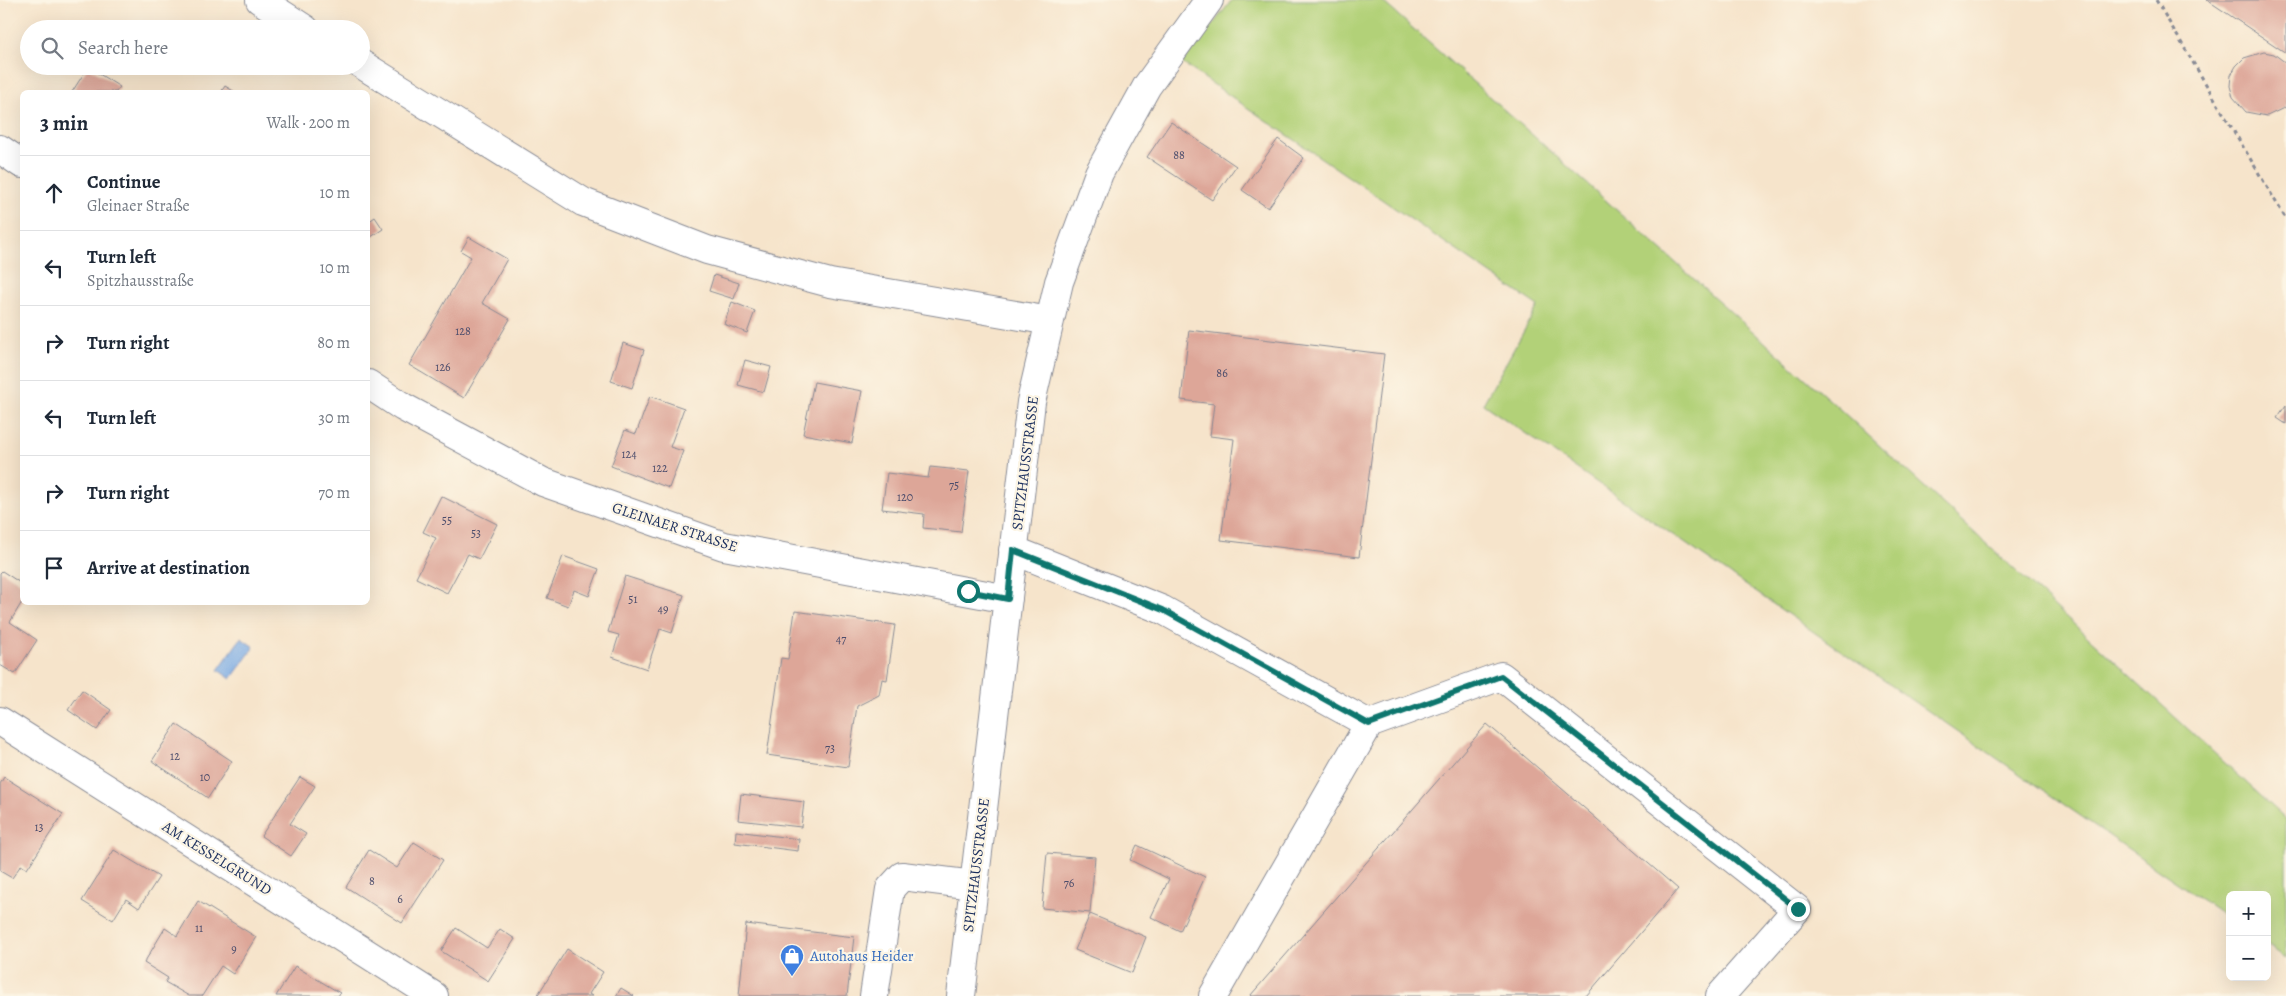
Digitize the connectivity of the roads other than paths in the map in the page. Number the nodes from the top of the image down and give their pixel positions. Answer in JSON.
{"nodes":[{"id":1,"x":260,"y":0,"type":"edge"},
{"id":2,"x":1209,"y":0,"type":"edge"},
{"id":3,"x":292,"y":20,"type":"edge"},
{"id":4,"x":370,"y":70,"type":"edge"},
{"id":5,"x":0,"y":149,"type":"edge"},
{"id":6,"x":20,"y":163,"type":"edge"},
{"id":7,"x":1050,"y":321,"type":"junction"},
{"id":8,"x":370,"y":385,"type":"edge"},
{"id":9,"x":1013,"y":550,"type":"junction"},
{"id":10,"x":1008,"y":599,"type":"junction"},
{"id":11,"x":0,"y":721,"type":"edge"},
{"id":12,"x":1369,"y":724,"type":"junction"},
{"id":13,"x":974,"y":885,"type":"junction"},
{"id":14,"x":434,"y":996,"type":"edge"},
{"id":15,"x":874,"y":996,"type":"edge"},
{"id":16,"x":961,"y":996,"type":"edge"},
{"id":17,"x":1213,"y":996,"type":"edge"},
{"id":18,"x":1720,"y":996,"type":"edge"}],
"edges":[{"from":1,"to":3,"type":"street"},
{"from":2,"to":7,"type":"street","name":"SPITZHAUSSTRASSE"},
{"from":4,"to":7,"type":"street"},
{"from":5,"to":6,"type":"street"},
{"from":7,"to":9,"type":"street","name":"SPITZHAUSSTRASSE"},
{"from":8,"to":10,"type":"street","name":"GLEINAER STRASSE"},
{"from":9,"to":10,"type":"street","name":"SPITZHAUSSTRASSE"},
{"from":9,"to":12,"type":"street"},
{"from":10,"to":13,"type":"street","name":"SPITZHAUSSTRASSE"},
{"from":11,"to":14,"type":"street","name":"AM KESSELGRUND"},
{"from":12,"to":17,"type":"street"},
{"from":12,"to":18,"type":"street"},
{"from":13,"to":15,"type":"street"},
{"from":13,"to":16,"type":"street","name":"SPITZHAUSSTRASSE"}]}
